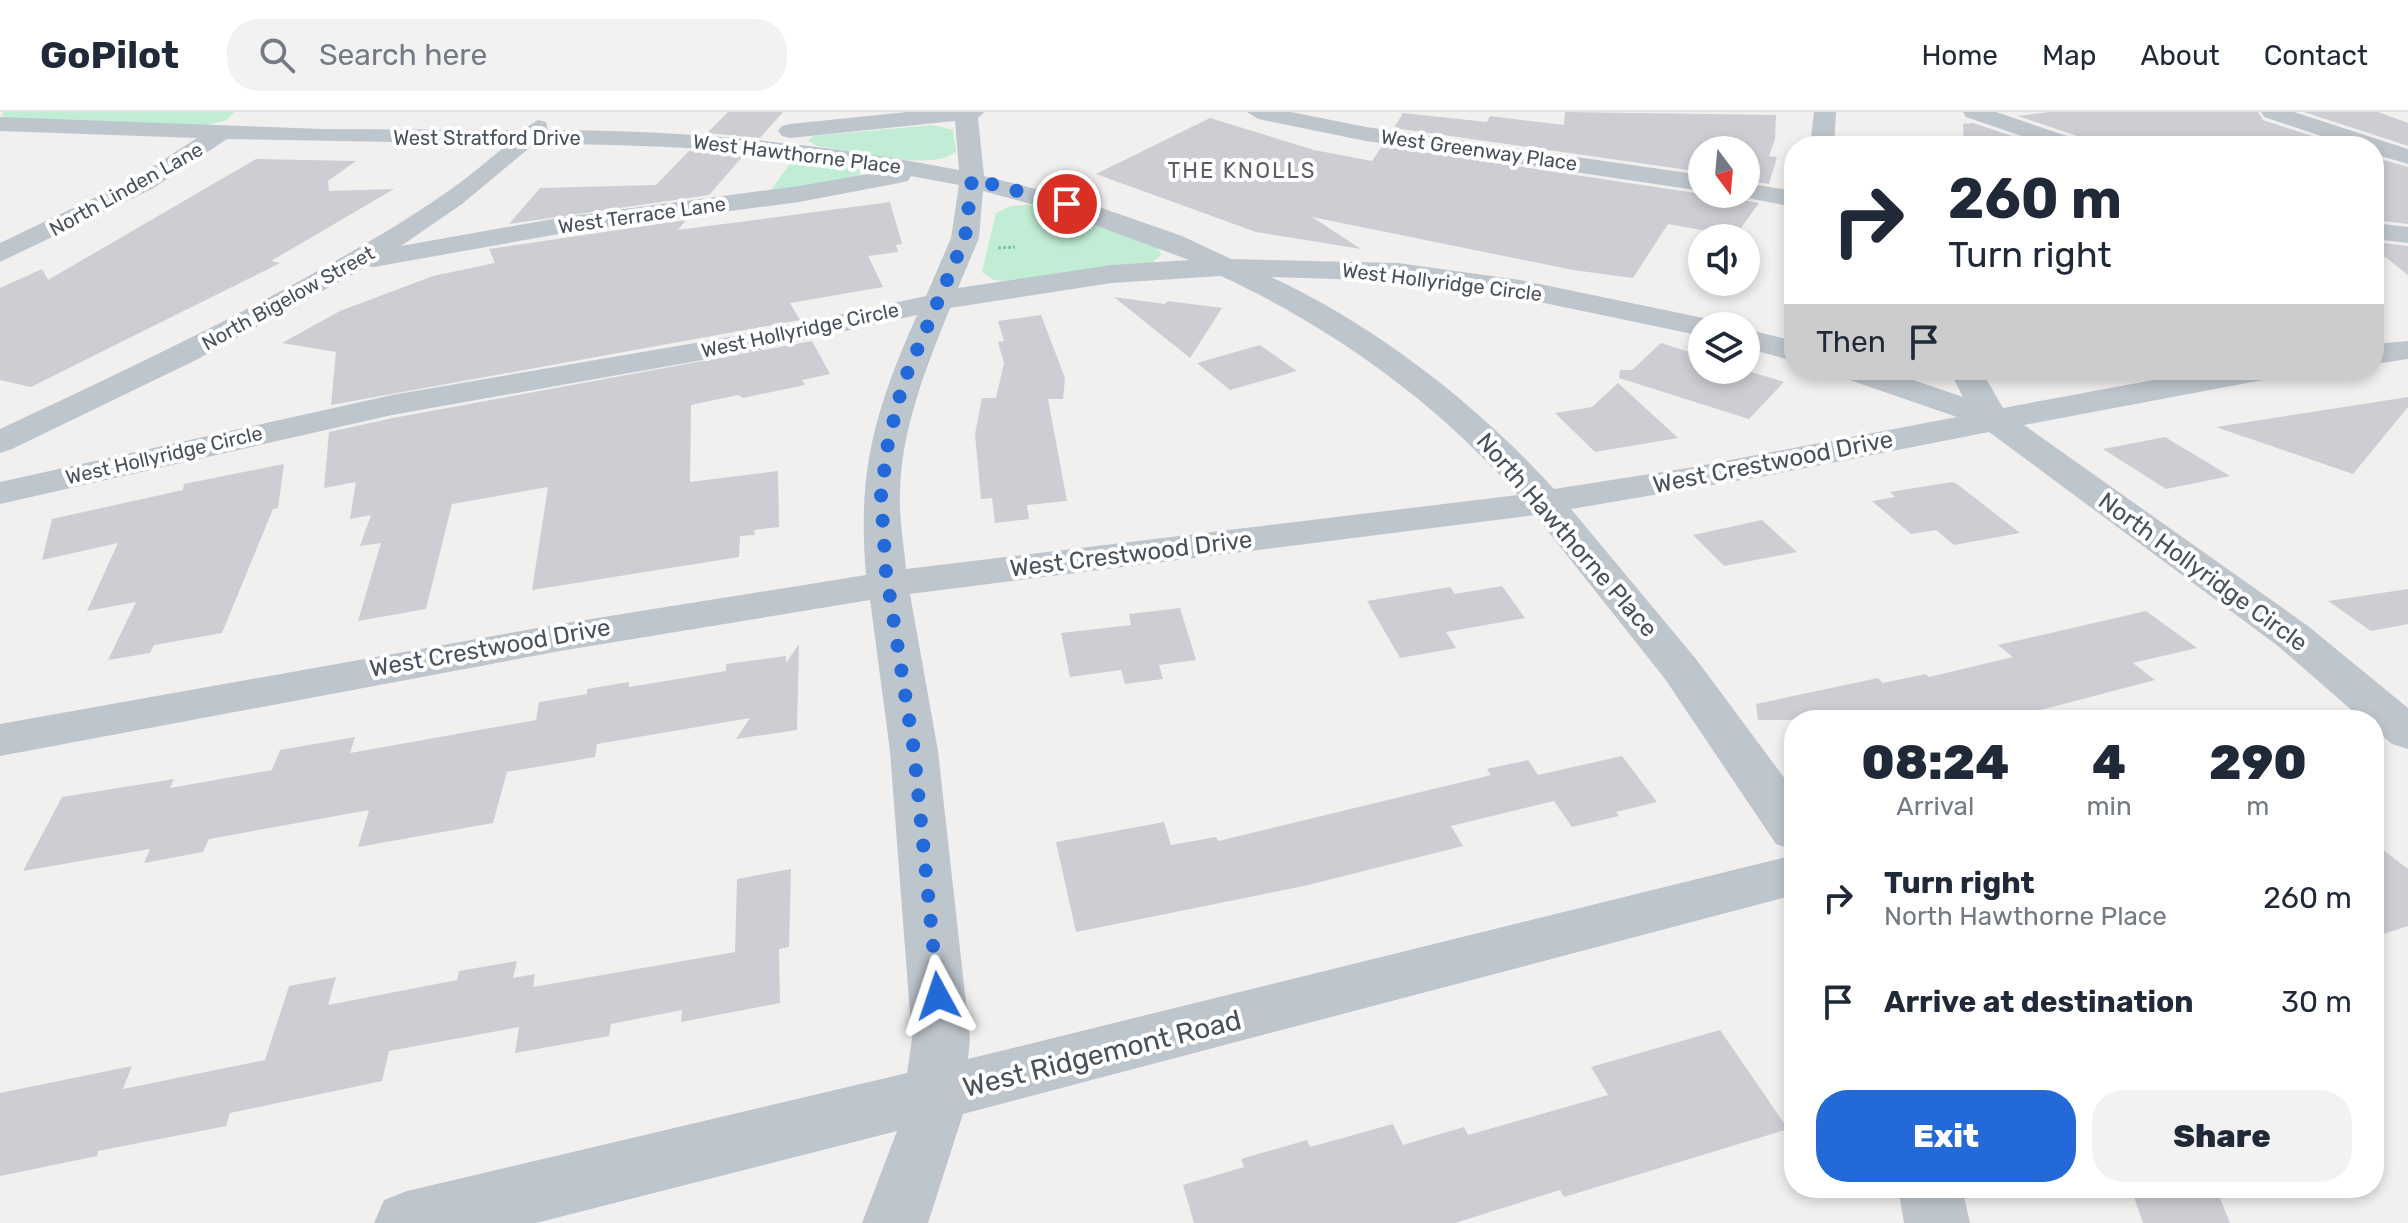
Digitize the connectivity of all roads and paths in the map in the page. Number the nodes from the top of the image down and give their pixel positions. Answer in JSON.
{"nodes":[{"id":1,"x":245,"y":112,"type":"edge"},
{"id":2,"x":549,"y":112,"type":"edge"},
{"id":3,"x":968,"y":112,"type":"edge"},
{"id":4,"x":1258,"y":112,"type":"edge"},
{"id":5,"x":1825,"y":112,"type":"edge"},
{"id":6,"x":1974,"y":112,"type":"edge"},
{"id":7,"x":2272,"y":112,"type":"edge"},
{"id":8,"x":0,"y":124,"type":"edge"},
{"id":9,"x":221,"y":134,"type":"junction"},
{"id":10,"x":1823,"y":136,"type":"edge"},
{"id":11,"x":2045,"y":136,"type":"edge"},
{"id":12,"x":2345,"y":136,"type":"edge"},
{"id":13,"x":526,"y":138,"type":"junction"},
{"id":14,"x":622,"y":138,"type":"junction"},
{"id":15,"x":2384,"y":149,"type":"edge"},
{"id":16,"x":2408,"y":157,"type":"edge"},
{"id":17,"x":929,"y":171,"type":"junction"},
{"id":18,"x":972,"y":179,"type":"junction"},
{"id":19,"x":1688,"y":181,"type":"edge"},
{"id":20,"x":1760,"y":193,"type":"edge"},
{"id":21,"x":1784,"y":197,"type":"edge"},
{"id":22,"x":2384,"y":232,"type":"edge"},
{"id":23,"x":2408,"y":235,"type":"edge"},
{"id":24,"x":1015,"y":247,"type":"dead end"},
{"id":25,"x":1001,"y":248,"type":"dead end"},
{"id":26,"x":0,"y":254,"type":"edge"},
{"id":27,"x":355,"y":261,"type":"junction"},
{"id":28,"x":1231,"y":267,"type":"junction"},
{"id":29,"x":939,"y":301,"type":"junction"},
{"id":30,"x":1688,"y":324,"type":"edge"},
{"id":31,"x":1760,"y":342,"type":"edge"},
{"id":32,"x":1784,"y":348,"type":"edge"},
{"id":33,"x":2408,"y":350,"type":"edge"},
{"id":34,"x":2384,"y":353,"type":"edge"},
{"id":35,"x":1881,"y":380,"type":"edge"},
{"id":36,"x":1971,"y":380,"type":"edge"},
{"id":37,"x":2207,"y":380,"type":"edge"},
{"id":38,"x":1992,"y":418,"type":"junction"},
{"id":39,"x":0,"y":442,"type":"edge"},
{"id":40,"x":0,"y":493,"type":"edge"},
{"id":41,"x":1544,"y":502,"type":"junction"},
{"id":42,"x":888,"y":584,"type":"junction"},
{"id":43,"x":2381,"y":710,"type":"edge"},
{"id":44,"x":0,"y":740,"type":"edge"},
{"id":45,"x":1784,"y":815,"type":"edge"},
{"id":46,"x":1784,"y":878,"type":"edge"},
{"id":47,"x":937,"y":1094,"type":"junction"},
{"id":48,"x":1932,"y":1198,"type":"edge"},
{"id":49,"x":407,"y":1223,"type":"edge"},
{"id":50,"x":895,"y":1223,"type":"edge"},
{"id":51,"x":1937,"y":1223,"type":"edge"}],
"edges":[{"from":1,"to":9,"type":"street","name":"North Linden Lane"},
{"from":2,"to":13,"type":"street","name":"North Bigelow Street"},
{"from":3,"to":14,"type":"street","name":"West Stratford Drive"},
{"from":3,"to":18,"type":"street"},
{"from":4,"to":19,"type":"street","name":"West Greenway Place"},
{"from":5,"to":10,"type":"street"},
{"from":6,"to":11,"type":"street"},
{"from":7,"to":12,"type":"street"},
{"from":8,"to":9,"type":"street","name":"West Stratford Drive"},
{"from":9,"to":13,"type":"street","name":"West Stratford Drive"},
{"from":9,"to":26,"type":"street","name":"North Linden Lane"},
{"from":13,"to":14,"type":"street","name":"West Stratford Drive"},
{"from":13,"to":27,"type":"street","name":"North Bigelow Street"},
{"from":14,"to":17,"type":"street","name":"West Hawthorne Place"},
{"from":15,"to":16,"type":"street"},
{"from":17,"to":18,"type":"street","name":"West Hawthorne Place"},
{"from":17,"to":27,"type":"street","name":"West Terrace Lane"},
{"from":18,"to":28,"type":"street","name":"North Hawthorne Place"},
{"from":18,"to":29,"type":"street"},
{"from":20,"to":21,"type":"street"},
{"from":22,"to":23,"type":"street"},
{"from":24,"to":25,"type":"path"},
{"from":27,"to":39,"type":"street","name":"North Bigelow Street"},
{"from":28,"to":29,"type":"street","name":"West Hollyridge Circle"},
{"from":28,"to":30,"type":"street","name":"West Hollyridge Circle"},
{"from":28,"to":41,"type":"street","name":"North Hawthorne Place"},
{"from":29,"to":40,"type":"street","name":"West Hollyridge Circle"},
{"from":29,"to":42,"type":"street"},
{"from":31,"to":32,"type":"street"},
{"from":33,"to":34,"type":"street"},
{"from":35,"to":38,"type":"street"},
{"from":36,"to":38,"type":"street"},
{"from":37,"to":38,"type":"street","name":"West Crestwood Drive"},
{"from":38,"to":41,"type":"street","name":"West Crestwood Drive"},
{"from":38,"to":43,"type":"street","name":"North Hollyridge Circle"},
{"from":41,"to":42,"type":"street","name":"West Crestwood Drive"},
{"from":41,"to":45,"type":"street","name":"North Hawthorne Place"},
{"from":42,"to":44,"type":"street","name":"West Crestwood Drive"},
{"from":42,"to":47,"type":"street"},
{"from":46,"to":47,"type":"street","name":"West Ridgemont Road"},
{"from":47,"to":49,"type":"street","name":"West Ridgemont Road"},
{"from":47,"to":50,"type":"street"},
{"from":48,"to":51,"type":"street"}]}
